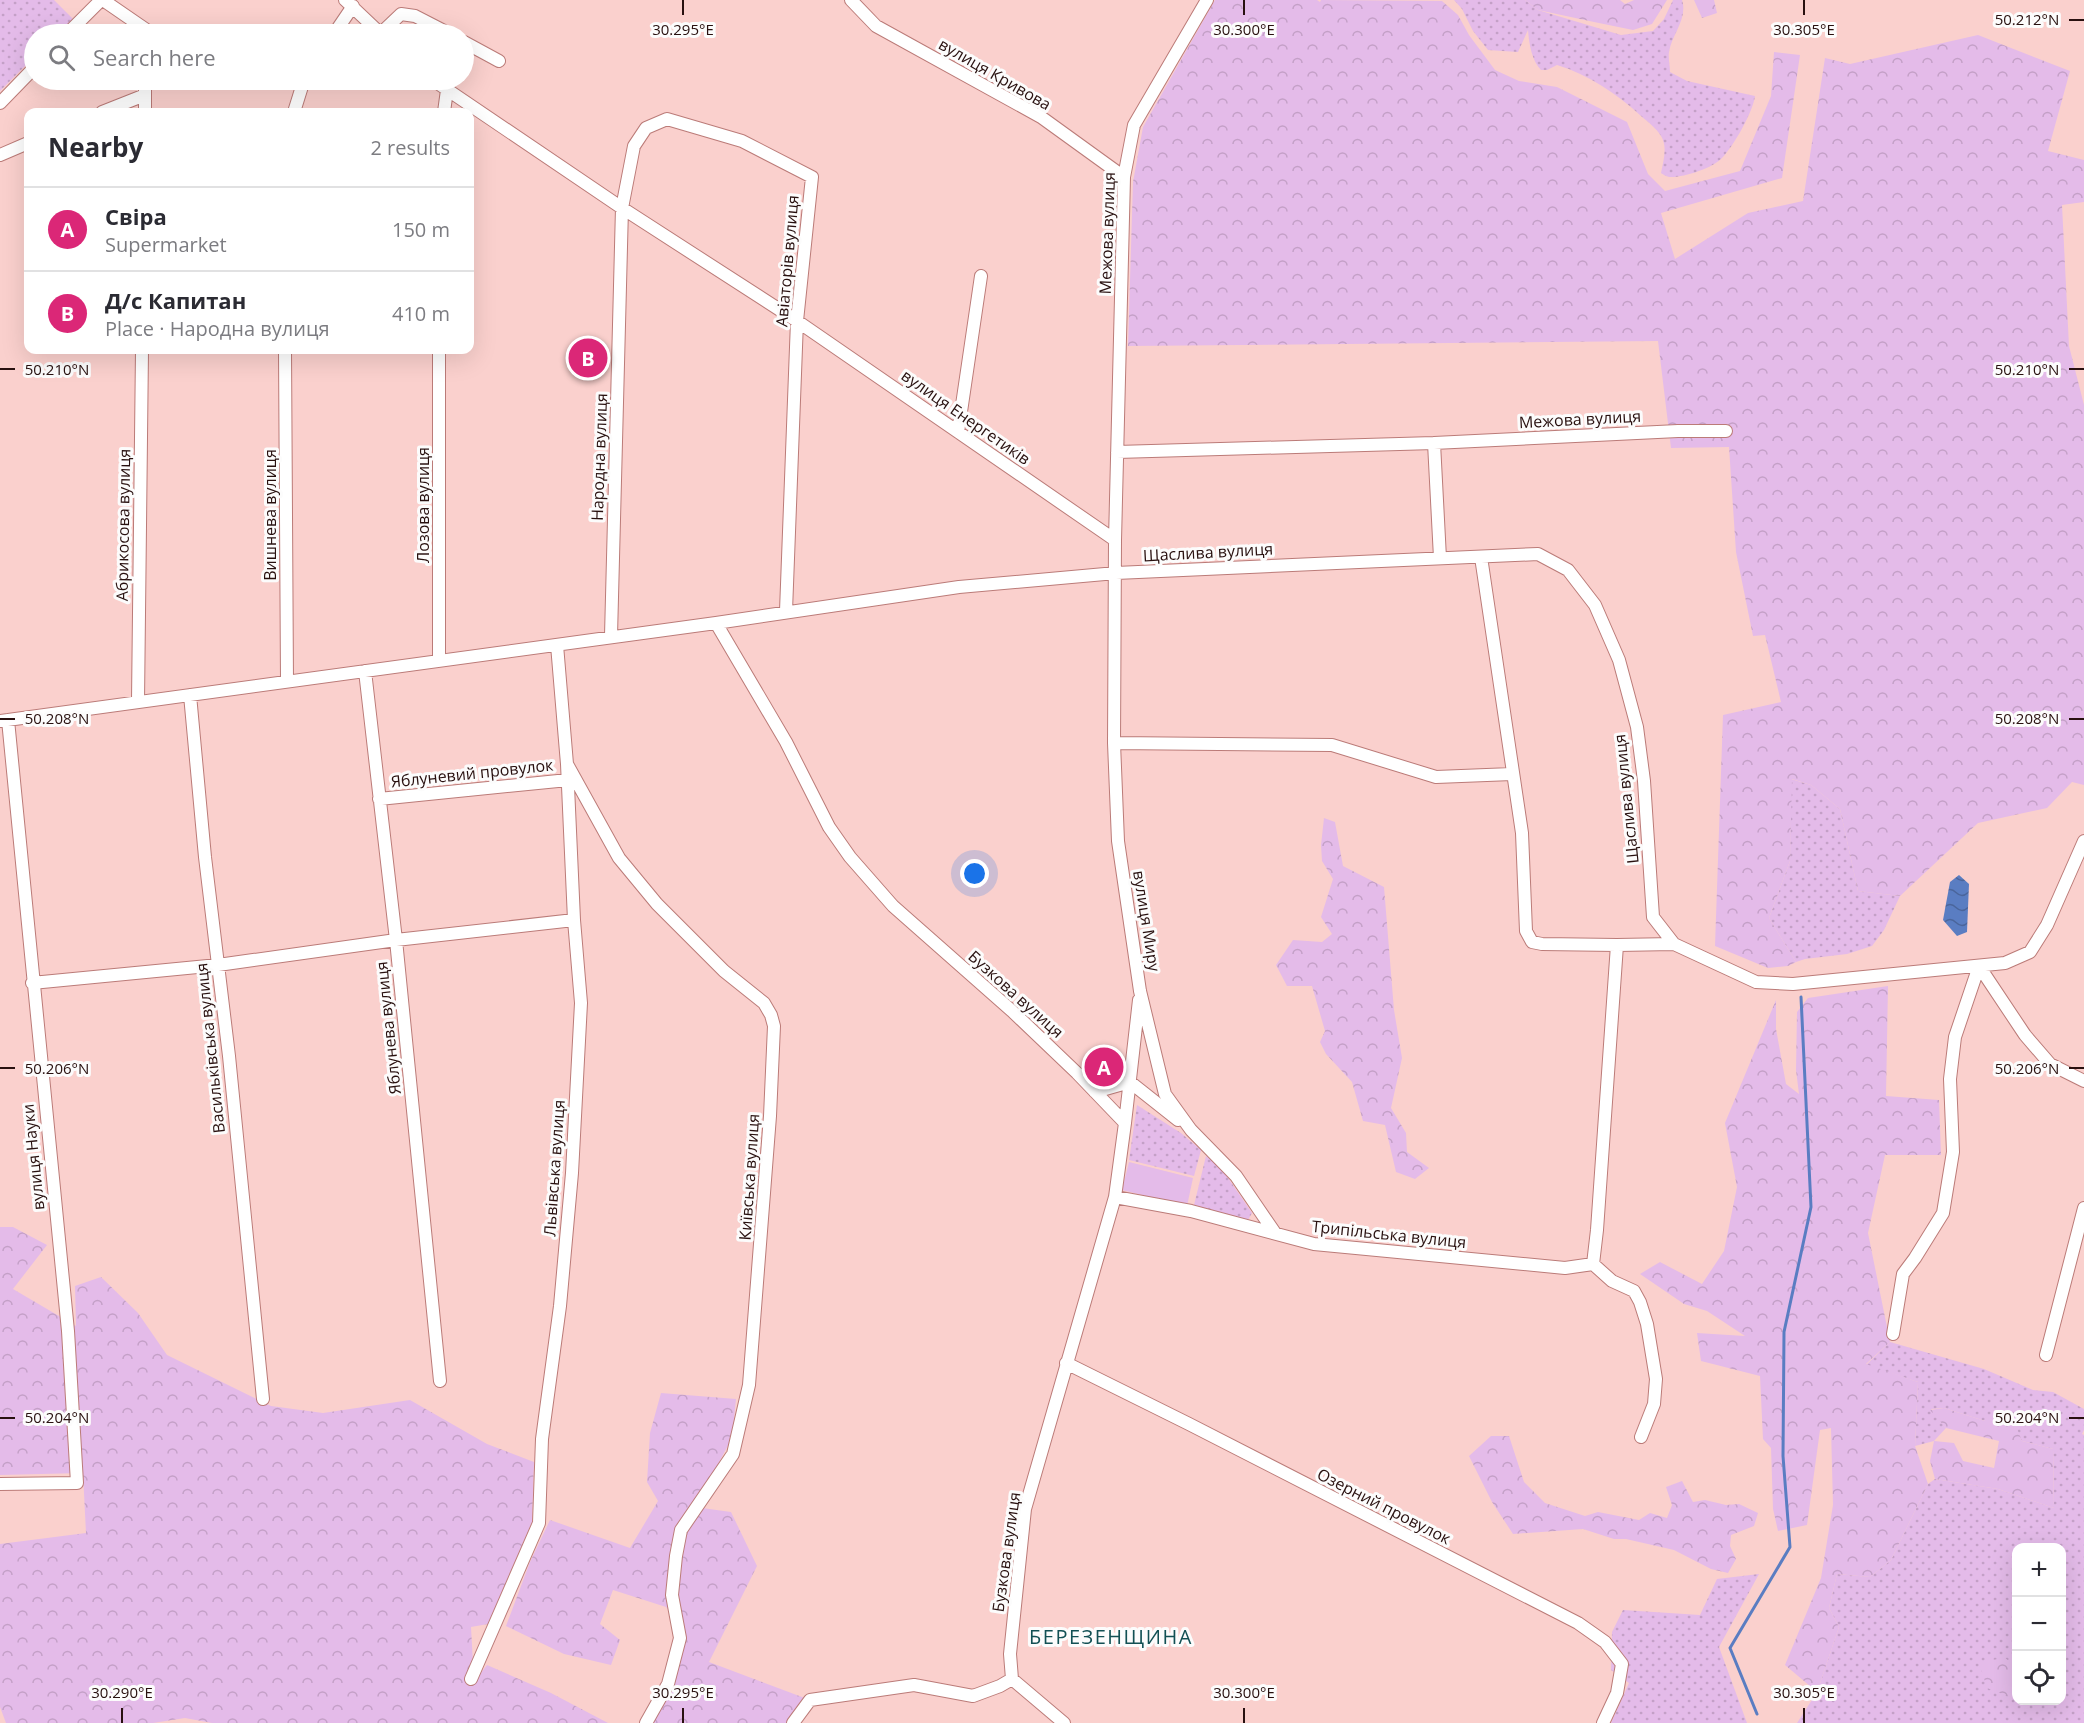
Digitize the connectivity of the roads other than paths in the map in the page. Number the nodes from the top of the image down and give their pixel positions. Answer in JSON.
{"nodes":[{"id":1,"x":102,"y":0,"type":"edge"},
{"id":2,"x":851,"y":0,"type":"edge"},
{"id":3,"x":1208,"y":0,"type":"edge"},
{"id":4,"x":349,"y":3,"type":"edge"},
{"id":5,"x":77,"y":24,"type":"edge"},
{"id":6,"x":136,"y":24,"type":"edge"},
{"id":7,"x":339,"y":24,"type":"edge"},
{"id":8,"x":371,"y":24,"type":"edge"},
{"id":9,"x":391,"y":24,"type":"edge"},
{"id":10,"x":431,"y":24,"type":"edge"},
{"id":11,"x":474,"y":48,"type":"edge"},
{"id":12,"x":499,"y":62,"type":"dead end"},
{"id":13,"x":24,"y":78,"type":"edge"},
{"id":14,"x":145,"y":90,"type":"edge"},
{"id":15,"x":301,"y":90,"type":"edge"},
{"id":16,"x":447,"y":90,"type":"joint"},
{"id":17,"x":145,"y":94,"type":"junction"},
{"id":18,"x":0,"y":103,"type":"edge"},
{"id":19,"x":112,"y":108,"type":"edge"},
{"id":20,"x":145,"y":108,"type":"edge"},
{"id":21,"x":295,"y":108,"type":"edge"},
{"id":22,"x":445,"y":108,"type":"edge"},
{"id":23,"x":474,"y":108,"type":"edge"},
{"id":24,"x":474,"y":108,"type":"edge"},
{"id":25,"x":24,"y":145,"type":"edge"},
{"id":26,"x":0,"y":155,"type":"edge"},
{"id":27,"x":1124,"y":177,"type":"junction"},
{"id":28,"x":622,"y":208,"type":"junction"},
{"id":29,"x":981,"y":276,"type":"dead end"},
{"id":30,"x":797,"y":321,"type":"junction"},
{"id":31,"x":142,"y":354,"type":"edge"},
{"id":32,"x":285,"y":354,"type":"edge"},
{"id":33,"x":439,"y":354,"type":"edge"},
{"id":34,"x":1726,"y":431,"type":"dead end"},
{"id":35,"x":958,"y":432,"type":"junction"},
{"id":36,"x":1434,"y":443,"type":"junction"},
{"id":37,"x":1117,"y":452,"type":"junction"},
{"id":38,"x":1115,"y":540,"type":"junction"},
{"id":39,"x":1481,"y":557,"type":"junction"},
{"id":40,"x":1440,"y":558,"type":"junction"},
{"id":41,"x":1116,"y":573,"type":"junction"},
{"id":42,"x":786,"y":611,"type":"junction"},
{"id":43,"x":716,"y":623,"type":"junction"},
{"id":44,"x":611,"y":636,"type":"junction"},
{"id":45,"x":557,"y":645,"type":"junction"},
{"id":46,"x":439,"y":661,"type":"junction"},
{"id":47,"x":364,"y":671,"type":"junction"},
{"id":48,"x":287,"y":681,"type":"junction"},
{"id":49,"x":190,"y":694,"type":"junction"},
{"id":50,"x":138,"y":701,"type":"junction"},
{"id":51,"x":4,"y":721,"type":"edge"},
{"id":52,"x":1114,"y":743,"type":"junction"},
{"id":53,"x":567,"y":764,"type":"junction"},
{"id":54,"x":1512,"y":774,"type":"junction"},
{"id":55,"x":568,"y":780,"type":"junction"},
{"id":56,"x":380,"y":799,"type":"junction"},
{"id":57,"x":2084,"y":841,"type":"edge"},
{"id":58,"x":574,"y":920,"type":"junction"},
{"id":59,"x":396,"y":940,"type":"junction"},
{"id":60,"x":1674,"y":944,"type":"junction"},
{"id":61,"x":1617,"y":945,"type":"junction"},
{"id":62,"x":218,"y":965,"type":"junction"},
{"id":63,"x":1979,"y":966,"type":"junction"},
{"id":64,"x":33,"y":983,"type":"junction"},
{"id":65,"x":1140,"y":991,"type":"junction"},
{"id":66,"x":1130,"y":1082,"type":"junction"},
{"id":67,"x":2084,"y":1082,"type":"edge"},
{"id":68,"x":1095,"y":1092,"type":"junction"},
{"id":69,"x":1125,"y":1124,"type":"junction"},
{"id":70,"x":1191,"y":1130,"type":"junction"},
{"id":71,"x":1115,"y":1197,"type":"junction"},
{"id":72,"x":2084,"y":1208,"type":"edge"},
{"id":73,"x":1275,"y":1233,"type":"junction"},
{"id":74,"x":1593,"y":1264,"type":"junction"},
{"id":75,"x":1893,"y":1334,"type":"dead end"},
{"id":76,"x":2046,"y":1355,"type":"dead end"},
{"id":77,"x":1066,"y":1363,"type":"junction"},
{"id":78,"x":440,"y":1381,"type":"dead end"},
{"id":79,"x":263,"y":1399,"type":"dead end"},
{"id":80,"x":1641,"y":1437,"type":"dead end"},
{"id":81,"x":0,"y":1484,"type":"edge"},
{"id":82,"x":471,"y":1679,"type":"dead end"},
{"id":83,"x":1012,"y":1679,"type":"junction"},
{"id":84,"x":646,"y":1723,"type":"edge"},
{"id":85,"x":793,"y":1723,"type":"edge"},
{"id":86,"x":1064,"y":1723,"type":"edge"},
{"id":87,"x":1603,"y":1723,"type":"edge"}],
"edges":[{"from":1,"to":5,"type":"street"},
{"from":1,"to":6,"type":"street"},
{"from":2,"to":27,"type":"street","name":"вулиця Кривова"},
{"from":3,"to":27,"type":"street","name":"Межова вулиця"},
{"from":4,"to":7,"type":"street"},
{"from":4,"to":8,"type":"street"},
{"from":9,"to":10,"type":"street"},
{"from":11,"to":12,"type":"street"},
{"from":13,"to":18,"type":"street"},
{"from":14,"to":17,"type":"street"},
{"from":15,"to":21,"type":"street"},
{"from":16,"to":22,"type":"street"},
{"from":16,"to":24,"type":"street","name":"вулиця Енергетиків"},
{"from":17,"to":19,"type":"street"},
{"from":17,"to":20,"type":"street"},
{"from":23,"to":28,"type":"street","name":"вулиця Енергетиків"},
{"from":25,"to":26,"type":"street"},
{"from":27,"to":37,"type":"street","name":"Межова вулиця"},
{"from":28,"to":30,"type":"street","name":"вулиця Енергетиків"},
{"from":28,"to":30,"type":"street","name":"Авіаторів вулиця"},
{"from":28,"to":44,"type":"street","name":"Народна вулиця"},
{"from":29,"to":35,"type":"street"},
{"from":30,"to":35,"type":"street","name":"вулиця Енергетиків"},
{"from":30,"to":42,"type":"street","name":"Авіаторів вулиця"},
{"from":31,"to":50,"type":"street","name":"Абрикосова вулиця"},
{"from":32,"to":48,"type":"street","name":"Вишнева вулиця"},
{"from":33,"to":46,"type":"street","name":"Лозова вулиця"},
{"from":34,"to":36,"type":"street","name":"Межова вулиця"},
{"from":35,"to":38,"type":"street","name":"вулиця Енергетиків"},
{"from":36,"to":37,"type":"street","name":"Межова вулиця"},
{"from":36,"to":40,"type":"street"},
{"from":37,"to":38,"type":"street","name":"Межова вулиця"},
{"from":38,"to":41,"type":"street","name":"Межова вулиця"},
{"from":39,"to":40,"type":"street","name":"Щаслива вулиця"},
{"from":39,"to":54,"type":"street","name":"Щаслива вулиця"},
{"from":39,"to":60,"type":"street","name":"Щаслива вулиця"},
{"from":40,"to":41,"type":"street","name":"Щаслива вулиця"},
{"from":41,"to":42,"type":"street","name":"Щаслива вулиця"},
{"from":41,"to":52,"type":"street","name":"вулиця Миру"},
{"from":42,"to":43,"type":"street","name":"Щаслива вулиця"},
{"from":43,"to":44,"type":"street","name":"Щаслива вулиця"},
{"from":43,"to":68,"type":"street","name":"Бузкова вулиця"},
{"from":44,"to":45,"type":"street","name":"Щаслива вулиця"},
{"from":45,"to":46,"type":"street","name":"Щаслива вулиця"},
{"from":45,"to":53,"type":"street","name":"Львівська вулиця"},
{"from":46,"to":47,"type":"street","name":"Щаслива вулиця"},
{"from":47,"to":48,"type":"street","name":"Щаслива вулиця"},
{"from":47,"to":56,"type":"street","name":"Яблунева вулиця"},
{"from":48,"to":49,"type":"street","name":"Щаслива вулиця"},
{"from":49,"to":50,"type":"street","name":"Щаслива вулиця"},
{"from":49,"to":62,"type":"street","name":"Васильківська вулиця"},
{"from":50,"to":51,"type":"street","name":"Щаслива вулиця"},
{"from":51,"to":64,"type":"street","name":"вулиця Науки"},
{"from":52,"to":54,"type":"street"},
{"from":52,"to":65,"type":"street","name":"вулиця Миру"},
{"from":53,"to":55,"type":"street","name":"Львівська вулиця"},
{"from":53,"to":84,"type":"street","name":"Київська вулиця"},
{"from":54,"to":61,"type":"street","name":"Щаслива вулиця"},
{"from":55,"to":56,"type":"street","name":"Яблуневий провулок"},
{"from":55,"to":58,"type":"street","name":"Львівська вулиця"},
{"from":56,"to":59,"type":"street","name":"Яблунева вулиця"},
{"from":57,"to":63,"type":"street","name":"Щаслива вулиця"},
{"from":58,"to":59,"type":"street"},
{"from":58,"to":82,"type":"street","name":"Львівська вулиця"},
{"from":59,"to":62,"type":"street"},
{"from":59,"to":78,"type":"street","name":"Яблунева вулиця"},
{"from":60,"to":61,"type":"street","name":"Щаслива вулиця"},
{"from":60,"to":63,"type":"street","name":"Щаслива вулиця"},
{"from":61,"to":74,"type":"street"},
{"from":62,"to":64,"type":"street"},
{"from":62,"to":79,"type":"street","name":"Васильківська вулиця"},
{"from":63,"to":67,"type":"street"},
{"from":63,"to":75,"type":"street"},
{"from":64,"to":81,"type":"street","name":"вулиця Науки"},
{"from":65,"to":66,"type":"street"},
{"from":65,"to":70,"type":"street","name":"вулиця Миру"},
{"from":66,"to":68,"type":"street"},
{"from":66,"to":69,"type":"street"},
{"from":66,"to":70,"type":"street"},
{"from":68,"to":69,"type":"street","name":"Бузкова вулиця"},
{"from":69,"to":71,"type":"street","name":"Бузкова вулиця"},
{"from":70,"to":73,"type":"street","name":"вулиця Миру"},
{"from":71,"to":73,"type":"street","name":"Трипільська вулиця"},
{"from":71,"to":77,"type":"street","name":"Бузкова вулиця"},
{"from":72,"to":76,"type":"street"},
{"from":73,"to":74,"type":"street","name":"Трипільська вулиця"},
{"from":74,"to":80,"type":"street"},
{"from":77,"to":83,"type":"street","name":"Бузкова вулиця"},
{"from":77,"to":87,"type":"street","name":"Озерний провулок"},
{"from":83,"to":85,"type":"street"},
{"from":83,"to":86,"type":"street"}]}
